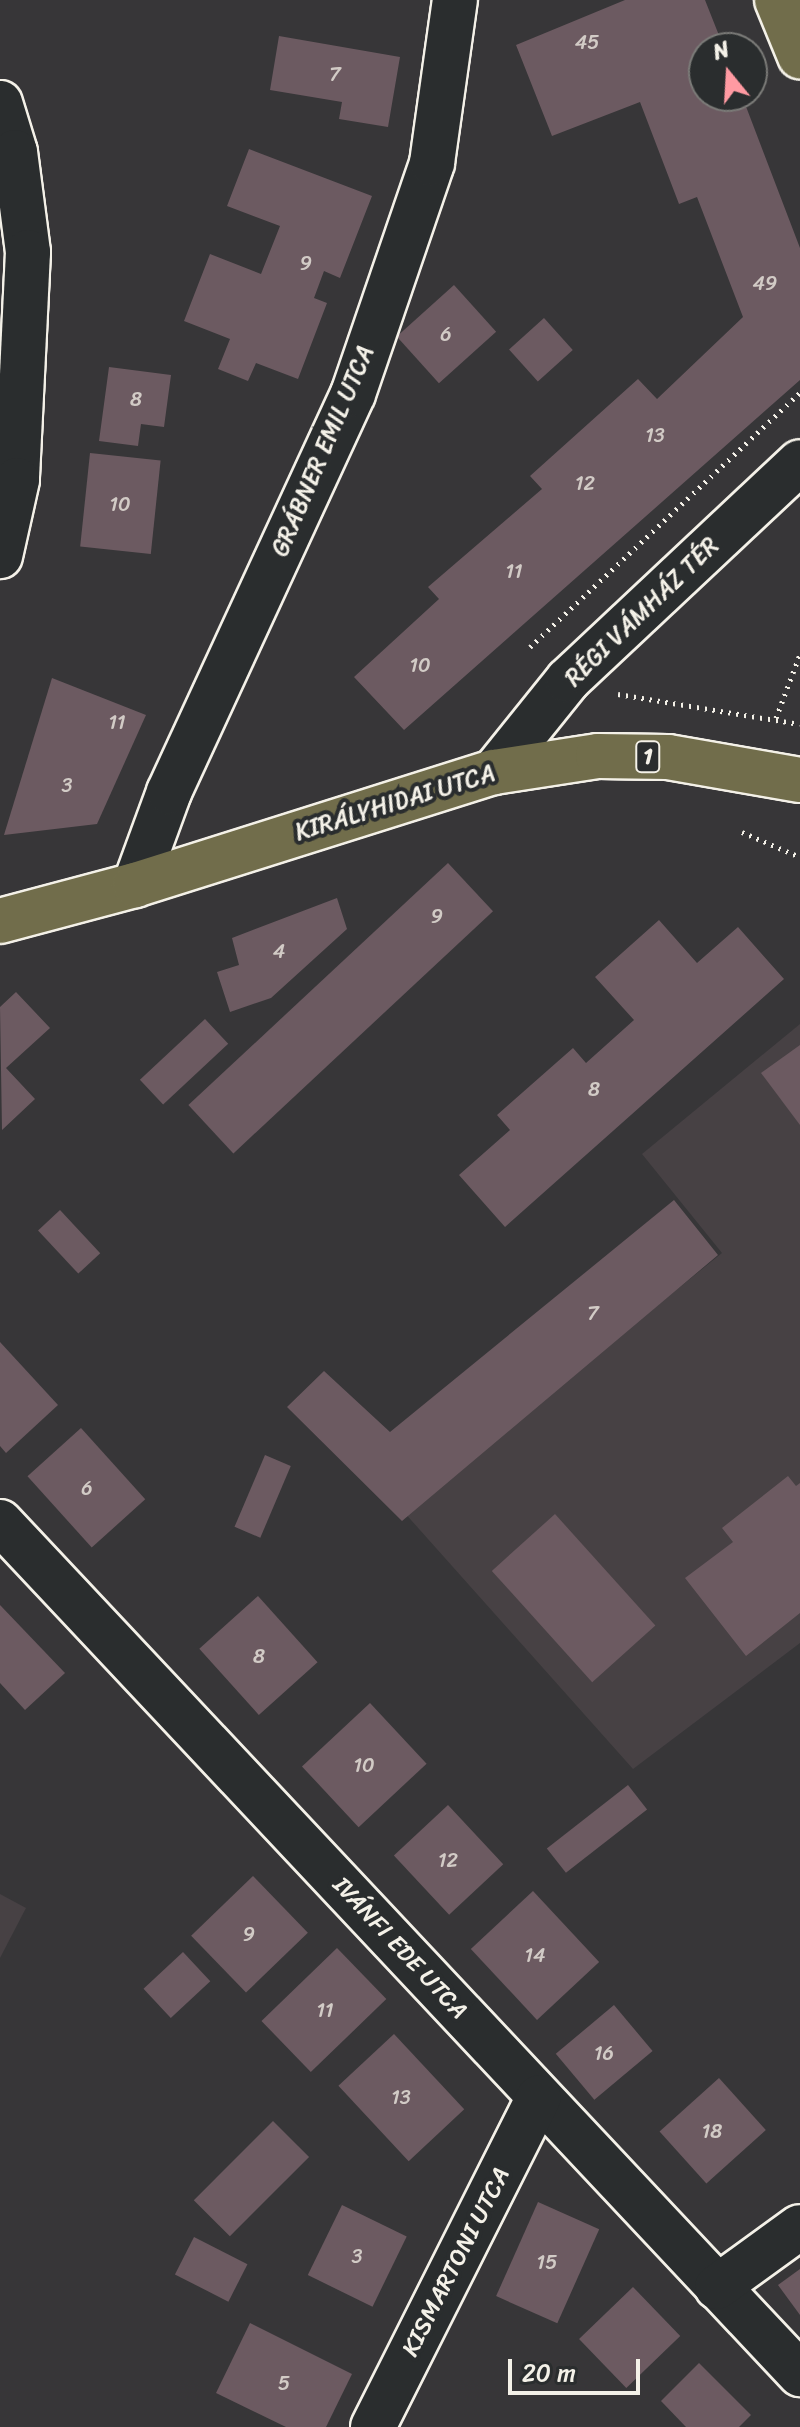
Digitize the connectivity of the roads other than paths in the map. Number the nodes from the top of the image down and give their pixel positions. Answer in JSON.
{"nodes":[{"id":1,"x":455,"y":0,"type":"edge"},
{"id":2,"x":777,"y":0,"type":"edge"},
{"id":3,"x":800,"y":56,"type":"edge"},
{"id":4,"x":0,"y":103,"type":"edge"},
{"id":5,"x":800,"y":462,"type":"edge"},
{"id":6,"x":0,"y":556,"type":"edge"},
{"id":7,"x":494,"y":772,"type":"junction"},
{"id":8,"x":800,"y":780,"type":"edge"},
{"id":9,"x":135,"y":885,"type":"junction"},
{"id":10,"x":0,"y":921,"type":"edge"},
{"id":11,"x":0,"y":1522,"type":"edge"},
{"id":12,"x":539,"y":2097,"type":"junction"},
{"id":13,"x":800,"y":2227,"type":"edge"},
{"id":14,"x":717,"y":2287,"type":"junction"},
{"id":15,"x":800,"y":2374,"type":"edge"},
{"id":16,"x":373,"y":2427,"type":"edge"}],
"edges":[{"from":1,"to":9,"type":"street","name":"GRÁBNER EMIL UTCA"},
{"from":2,"to":3,"type":"main road"},
{"from":4,"to":6,"type":"street"},
{"from":5,"to":7,"type":"street","name":"RÉGI VÁMHÁZ TÉR"},
{"from":7,"to":8,"type":"main road","name":"KIRÁLYHIDAI UTCA","number":"1"},
{"from":7,"to":9,"type":"main road","name":"KIRÁLYHIDAI UTCA","number":"1"},
{"from":9,"to":10,"type":"main road","name":"KIRÁLYHIDAI UTCA","number":"1"},
{"from":11,"to":12,"type":"street","name":"IVÁNFI EDE UTCA"},
{"from":12,"to":14,"type":"street","name":"IVÁNFI EDE UTCA"},
{"from":12,"to":16,"type":"street","name":"KISMARTONI UTCA"},
{"from":13,"to":14,"type":"street"},
{"from":14,"to":15,"type":"street","name":"IVÁNFI EDE UTCA"}]}
